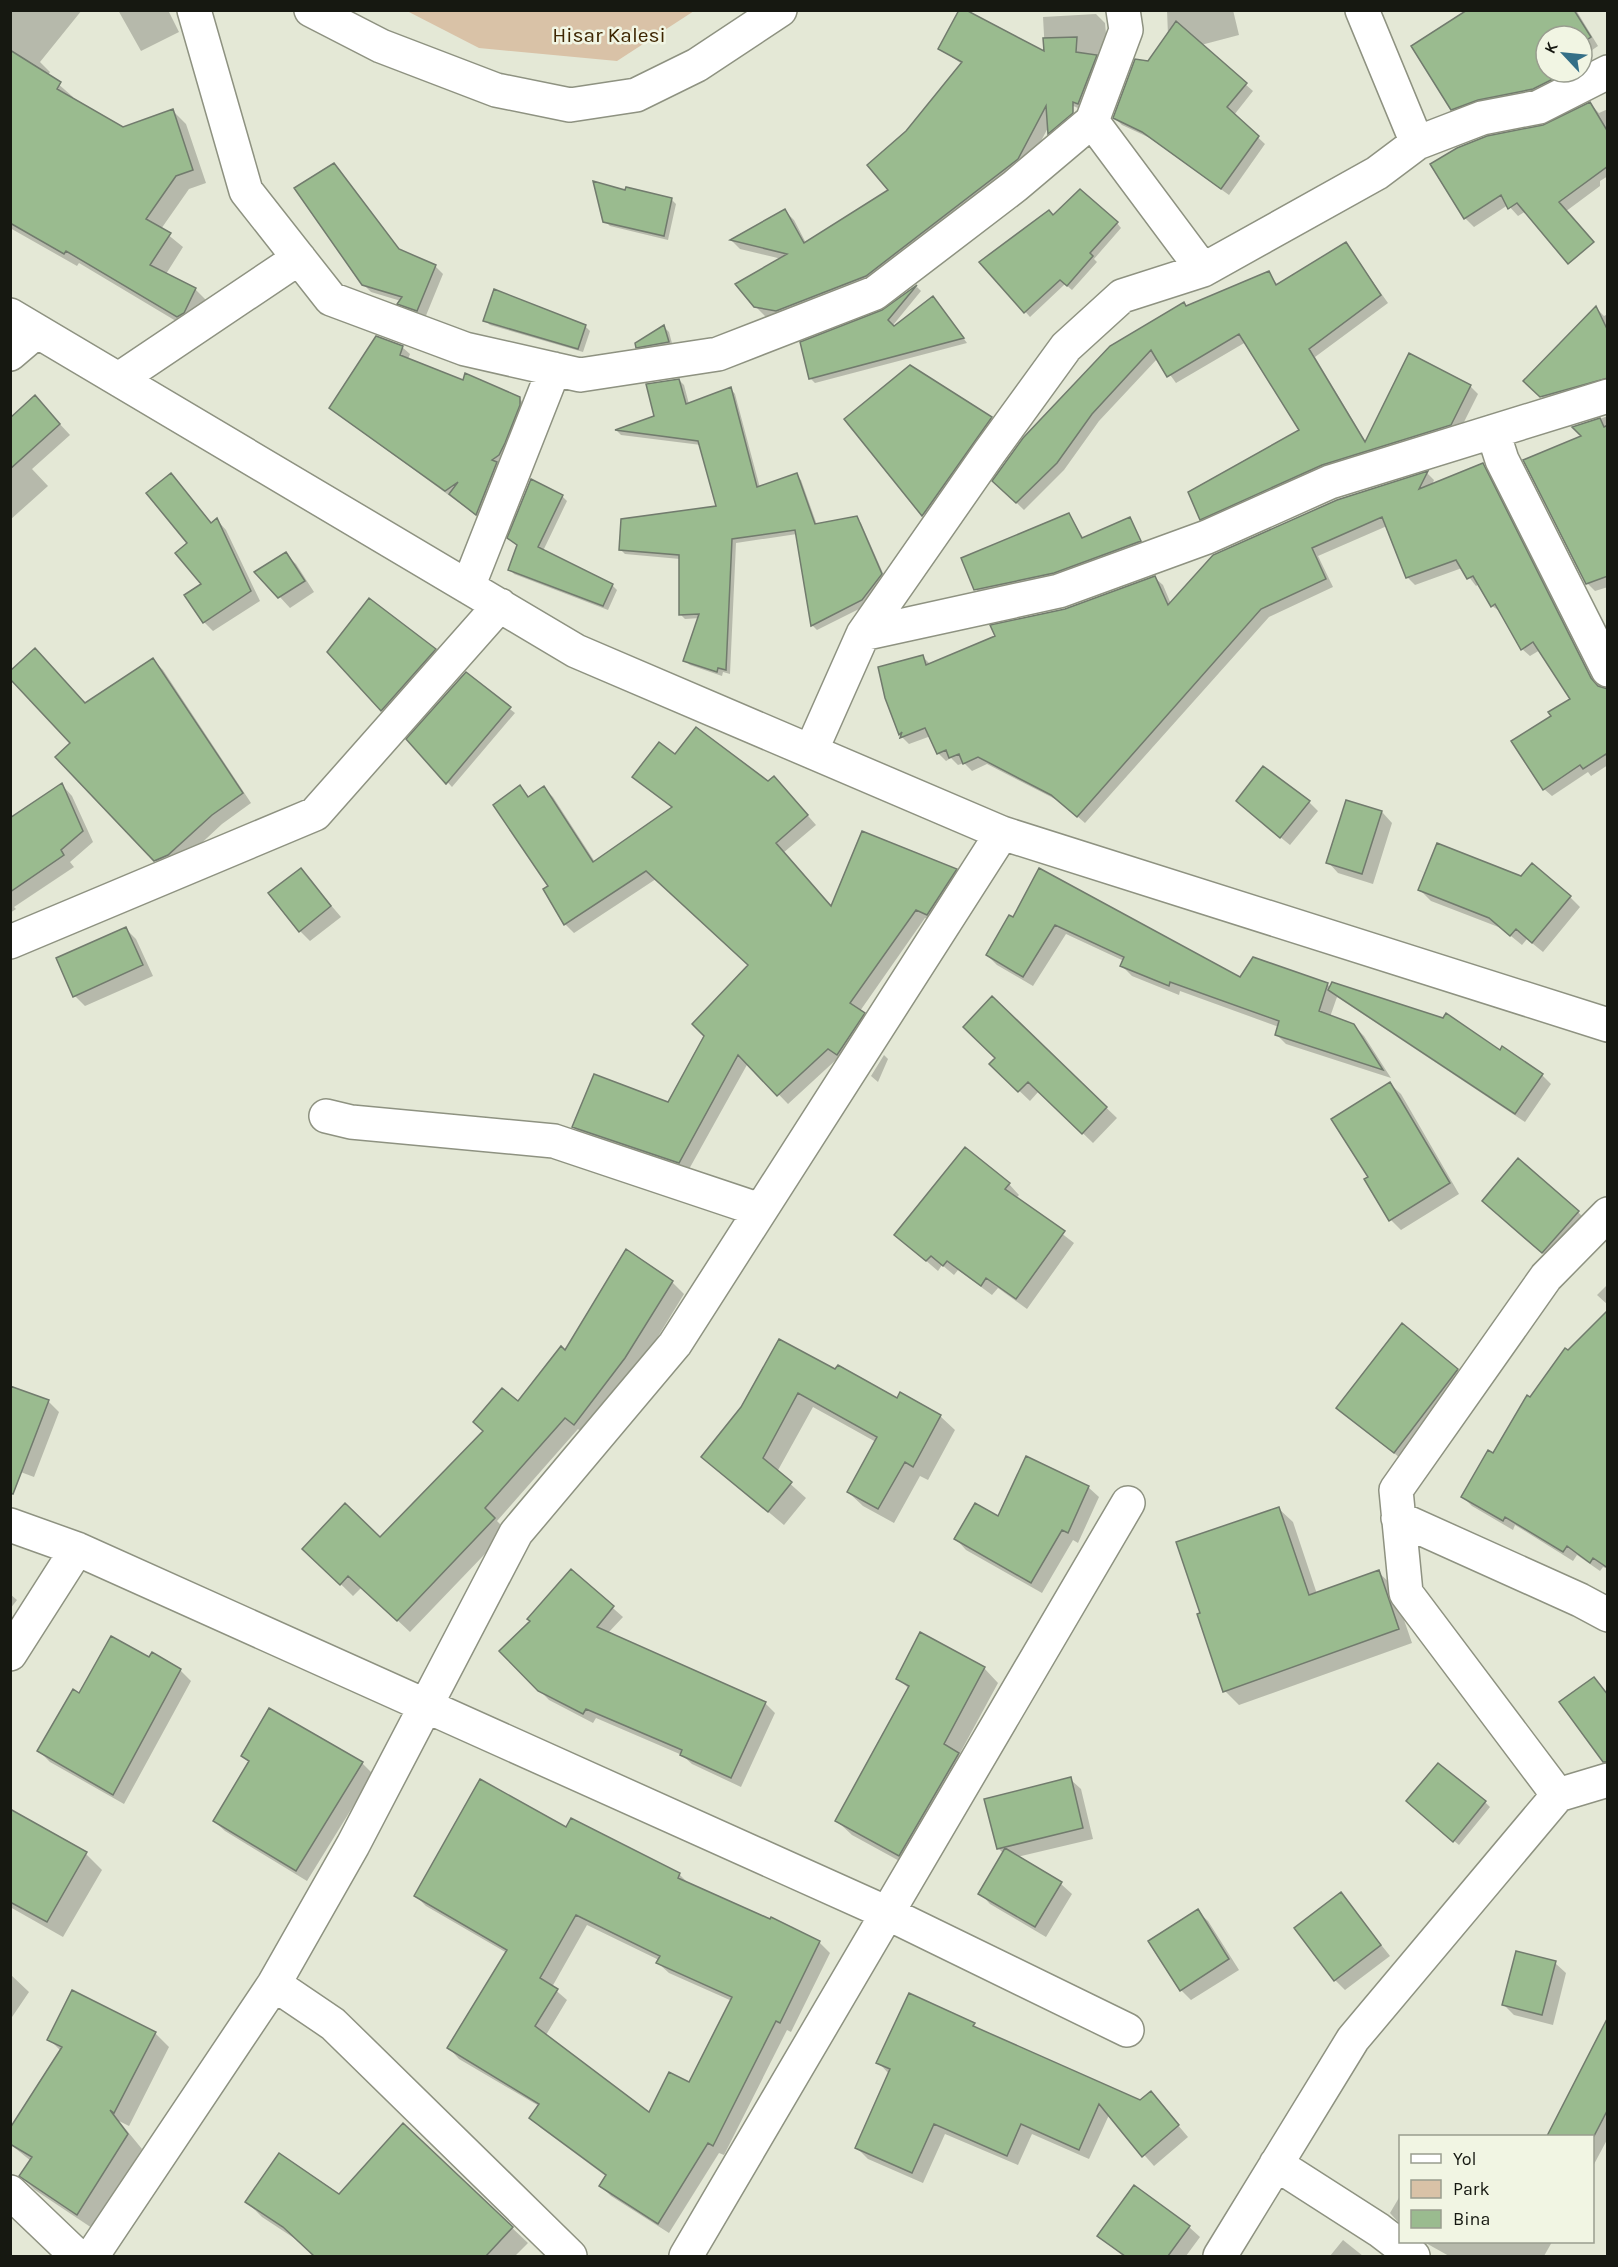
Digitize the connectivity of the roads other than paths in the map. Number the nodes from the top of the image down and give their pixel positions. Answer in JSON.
{"nodes":[{"id":1,"x":194,"y":10,"type":"edge"},
{"id":2,"x":311,"y":10,"type":"edge"},
{"id":3,"x":780,"y":10,"type":"edge"},
{"id":4,"x":1123,"y":10,"type":"edge"},
{"id":5,"x":1362,"y":10,"type":"edge"},
{"id":6,"x":1608,"y":72,"type":"edge"},
{"id":7,"x":1092,"y":121,"type":"junction"},
{"id":8,"x":1417,"y":143,"type":"junction"},
{"id":9,"x":299,"y":258,"type":"junction"},
{"id":10,"x":1203,"y":270,"type":"junction"},
{"id":11,"x":24,"y":323,"type":"edge"},
{"id":12,"x":10,"y":354,"type":"edge"},
{"id":13,"x":554,"y":369,"type":"junction"},
{"id":14,"x":118,"y":379,"type":"junction"},
{"id":15,"x":1608,"y":396,"type":"edge"},
{"id":16,"x":1493,"y":432,"type":"junction"},
{"id":17,"x":468,"y":587,"type":"junction"},
{"id":18,"x":500,"y":605,"type":"junction"},
{"id":19,"x":864,"y":634,"type":"junction"},
{"id":20,"x":1608,"y":669,"type":"edge"},
{"id":21,"x":811,"y":751,"type":"junction"},
{"id":22,"x":1002,"y":833,"type":"junction"},
{"id":23,"x":10,"y":942,"type":"edge"},
{"id":24,"x":1608,"y":1025,"type":"edge"},
{"id":25,"x":326,"y":1116,"type":"dead end"},
{"id":26,"x":760,"y":1210,"type":"junction"},
{"id":27,"x":1608,"y":1214,"type":"edge"},
{"id":28,"x":1128,"y":1503,"type":"dead end"},
{"id":29,"x":1398,"y":1518,"type":"junction"},
{"id":30,"x":10,"y":1525,"type":"edge"},
{"id":31,"x":77,"y":1549,"type":"junction"},
{"id":32,"x":1608,"y":1615,"type":"edge"},
{"id":33,"x":10,"y":1654,"type":"edge"},
{"id":34,"x":426,"y":1705,"type":"junction"},
{"id":35,"x":1608,"y":1780,"type":"edge"},
{"id":36,"x":1558,"y":1795,"type":"junction"},
{"id":37,"x":887,"y":1914,"type":"junction"},
{"id":38,"x":274,"y":1984,"type":"junction"},
{"id":39,"x":1127,"y":2030,"type":"dead end"},
{"id":40,"x":1276,"y":2164,"type":"junction"},
{"id":41,"x":10,"y":2192,"type":"edge"},
{"id":42,"x":77,"y":2256,"type":"edge"},
{"id":43,"x":92,"y":2256,"type":"edge"},
{"id":44,"x":570,"y":2256,"type":"edge"},
{"id":45,"x":686,"y":2256,"type":"edge"},
{"id":46,"x":1220,"y":2256,"type":"edge"},
{"id":47,"x":1413,"y":2256,"type":"edge"}],
"edges":[{"from":1,"to":9,"type":"street"},
{"from":2,"to":3,"type":"street"},
{"from":4,"to":7,"type":"street"},
{"from":5,"to":8,"type":"street"},
{"from":6,"to":8,"type":"street"},
{"from":7,"to":10,"type":"street"},
{"from":7,"to":13,"type":"street"},
{"from":8,"to":10,"type":"street"},
{"from":9,"to":13,"type":"street"},
{"from":9,"to":14,"type":"street"},
{"from":10,"to":19,"type":"street"},
{"from":11,"to":12,"type":"street"},
{"from":11,"to":14,"type":"street"},
{"from":13,"to":17,"type":"street"},
{"from":14,"to":17,"type":"street"},
{"from":15,"to":16,"type":"street"},
{"from":16,"to":19,"type":"street"},
{"from":16,"to":20,"type":"street"},
{"from":17,"to":18,"type":"street"},
{"from":18,"to":21,"type":"street"},
{"from":18,"to":23,"type":"street"},
{"from":19,"to":21,"type":"street"},
{"from":21,"to":22,"type":"street"},
{"from":22,"to":24,"type":"street"},
{"from":22,"to":26,"type":"street"},
{"from":25,"to":26,"type":"street"},
{"from":26,"to":34,"type":"street"},
{"from":27,"to":29,"type":"street"},
{"from":28,"to":37,"type":"street"},
{"from":29,"to":32,"type":"street"},
{"from":29,"to":36,"type":"street"},
{"from":30,"to":31,"type":"street"},
{"from":31,"to":33,"type":"street"},
{"from":31,"to":34,"type":"street"},
{"from":34,"to":37,"type":"street"},
{"from":34,"to":38,"type":"street"},
{"from":35,"to":36,"type":"street"},
{"from":36,"to":40,"type":"street"},
{"from":37,"to":39,"type":"street"},
{"from":37,"to":45,"type":"street"},
{"from":38,"to":43,"type":"street"},
{"from":38,"to":44,"type":"street"},
{"from":40,"to":46,"type":"street"},
{"from":40,"to":47,"type":"street"},
{"from":41,"to":42,"type":"street"}]}
